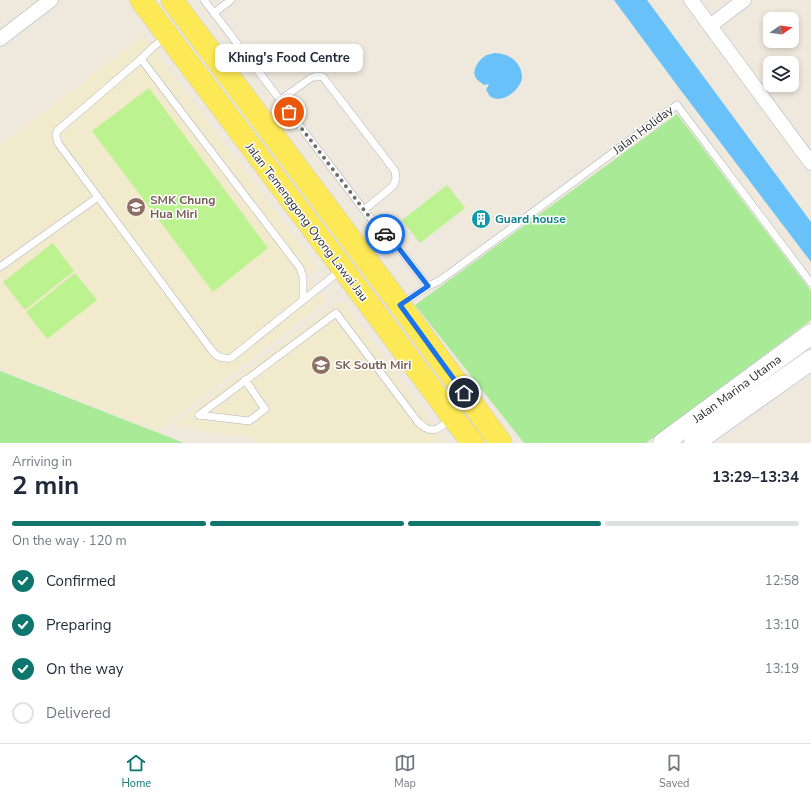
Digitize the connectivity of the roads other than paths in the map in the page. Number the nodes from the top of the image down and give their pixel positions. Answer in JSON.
{"nodes":[{"id":1,"x":51,"y":0,"type":"edge"},
{"id":2,"x":141,"y":0,"type":"edge"},
{"id":3,"x":172,"y":0,"type":"edge"},
{"id":4,"x":204,"y":0,"type":"edge"},
{"id":5,"x":231,"y":0,"type":"edge"},
{"id":6,"x":691,"y":0,"type":"edge"},
{"id":7,"x":744,"y":0,"type":"edge"},
{"id":8,"x":214,"y":13,"type":"junction"},
{"id":9,"x":710,"y":26,"type":"junction"},
{"id":10,"x":168,"y":36,"type":"junction"},
{"id":11,"x":0,"y":39,"type":"edge"},
{"id":12,"x":141,"y":59,"type":"junction"},
{"id":13,"x":280,"y":100,"type":"junction"},
{"id":14,"x":811,"y":163,"type":"edge"},
{"id":15,"x":98,"y":197,"type":"junction"},
{"id":16,"x":364,"y":210,"type":"junction"},
{"id":17,"x":0,"y":267,"type":"edge"},
{"id":18,"x":343,"y":269,"type":"junction"},
{"id":19,"x":811,"y":284,"type":"edge"},
{"id":20,"x":428,"y":286,"type":"junction"},
{"id":21,"x":303,"y":300,"type":"junction"},
{"id":22,"x":400,"y":305,"type":"junction"},
{"id":23,"x":811,"y":334,"type":"edge"},
{"id":24,"x":811,"y":360,"type":"edge"},
{"id":25,"x":245,"y":380,"type":"junction"},
{"id":26,"x":453,"y":418,"type":"junction"},
{"id":27,"x":473,"y":443,"type":"edge"},
{"id":28,"x":501,"y":443,"type":"edge"},
{"id":29,"x":663,"y":443,"type":"edge"},
{"id":30,"x":694,"y":443,"type":"edge"}],
"edges":[{"from":1,"to":11,"type":"street"},
{"from":2,"to":10,"type":"main road","name":"Jalan Temenggong Oyong Lawai Jau"},
{"from":3,"to":22,"type":"main road","name":"Jalan Temenggong Oyong Lawai Jau"},
{"from":4,"to":8,"type":"lane"},
{"from":5,"to":8,"type":"lane"},
{"from":6,"to":9,"type":"street"},
{"from":7,"to":9,"type":"street"},
{"from":8,"to":13,"type":"lane"},
{"from":9,"to":14,"type":"street"},
{"from":10,"to":12,"type":"lane"},
{"from":10,"to":18,"type":"main road","name":"Jalan Temenggong Oyong Lawai Jau"},
{"from":12,"to":15,"type":"lane"},
{"from":12,"to":21,"type":"lane"},
{"from":13,"to":16,"type":"lane"},
{"from":13,"to":16,"type":"lane"},
{"from":15,"to":17,"type":"lane"},
{"from":15,"to":21,"type":"lane"},
{"from":16,"to":20,"type":"lane"},
{"from":18,"to":21,"type":"lane"},
{"from":18,"to":26,"type":"main road","name":"Jalan Temenggong Oyong Lawai Jau"},
{"from":19,"to":20,"type":"lane","name":"Jalan Holiday"},
{"from":20,"to":22,"type":"lane","name":"Jalan Holiday"},
{"from":22,"to":28,"type":"main road","name":"Jalan Temenggong Oyong Lawai Jau"},
{"from":23,"to":29,"type":"main road","name":"Jalan Marina Utama"},
{"from":24,"to":30,"type":"main road","name":"Jalan Marina Utama"},
{"from":25,"to":25,"type":"lane"},
{"from":25,"to":26,"type":"lane"},
{"from":26,"to":27,"type":"main road","name":"Jalan Temenggong Oyong Lawai Jau"}]}
